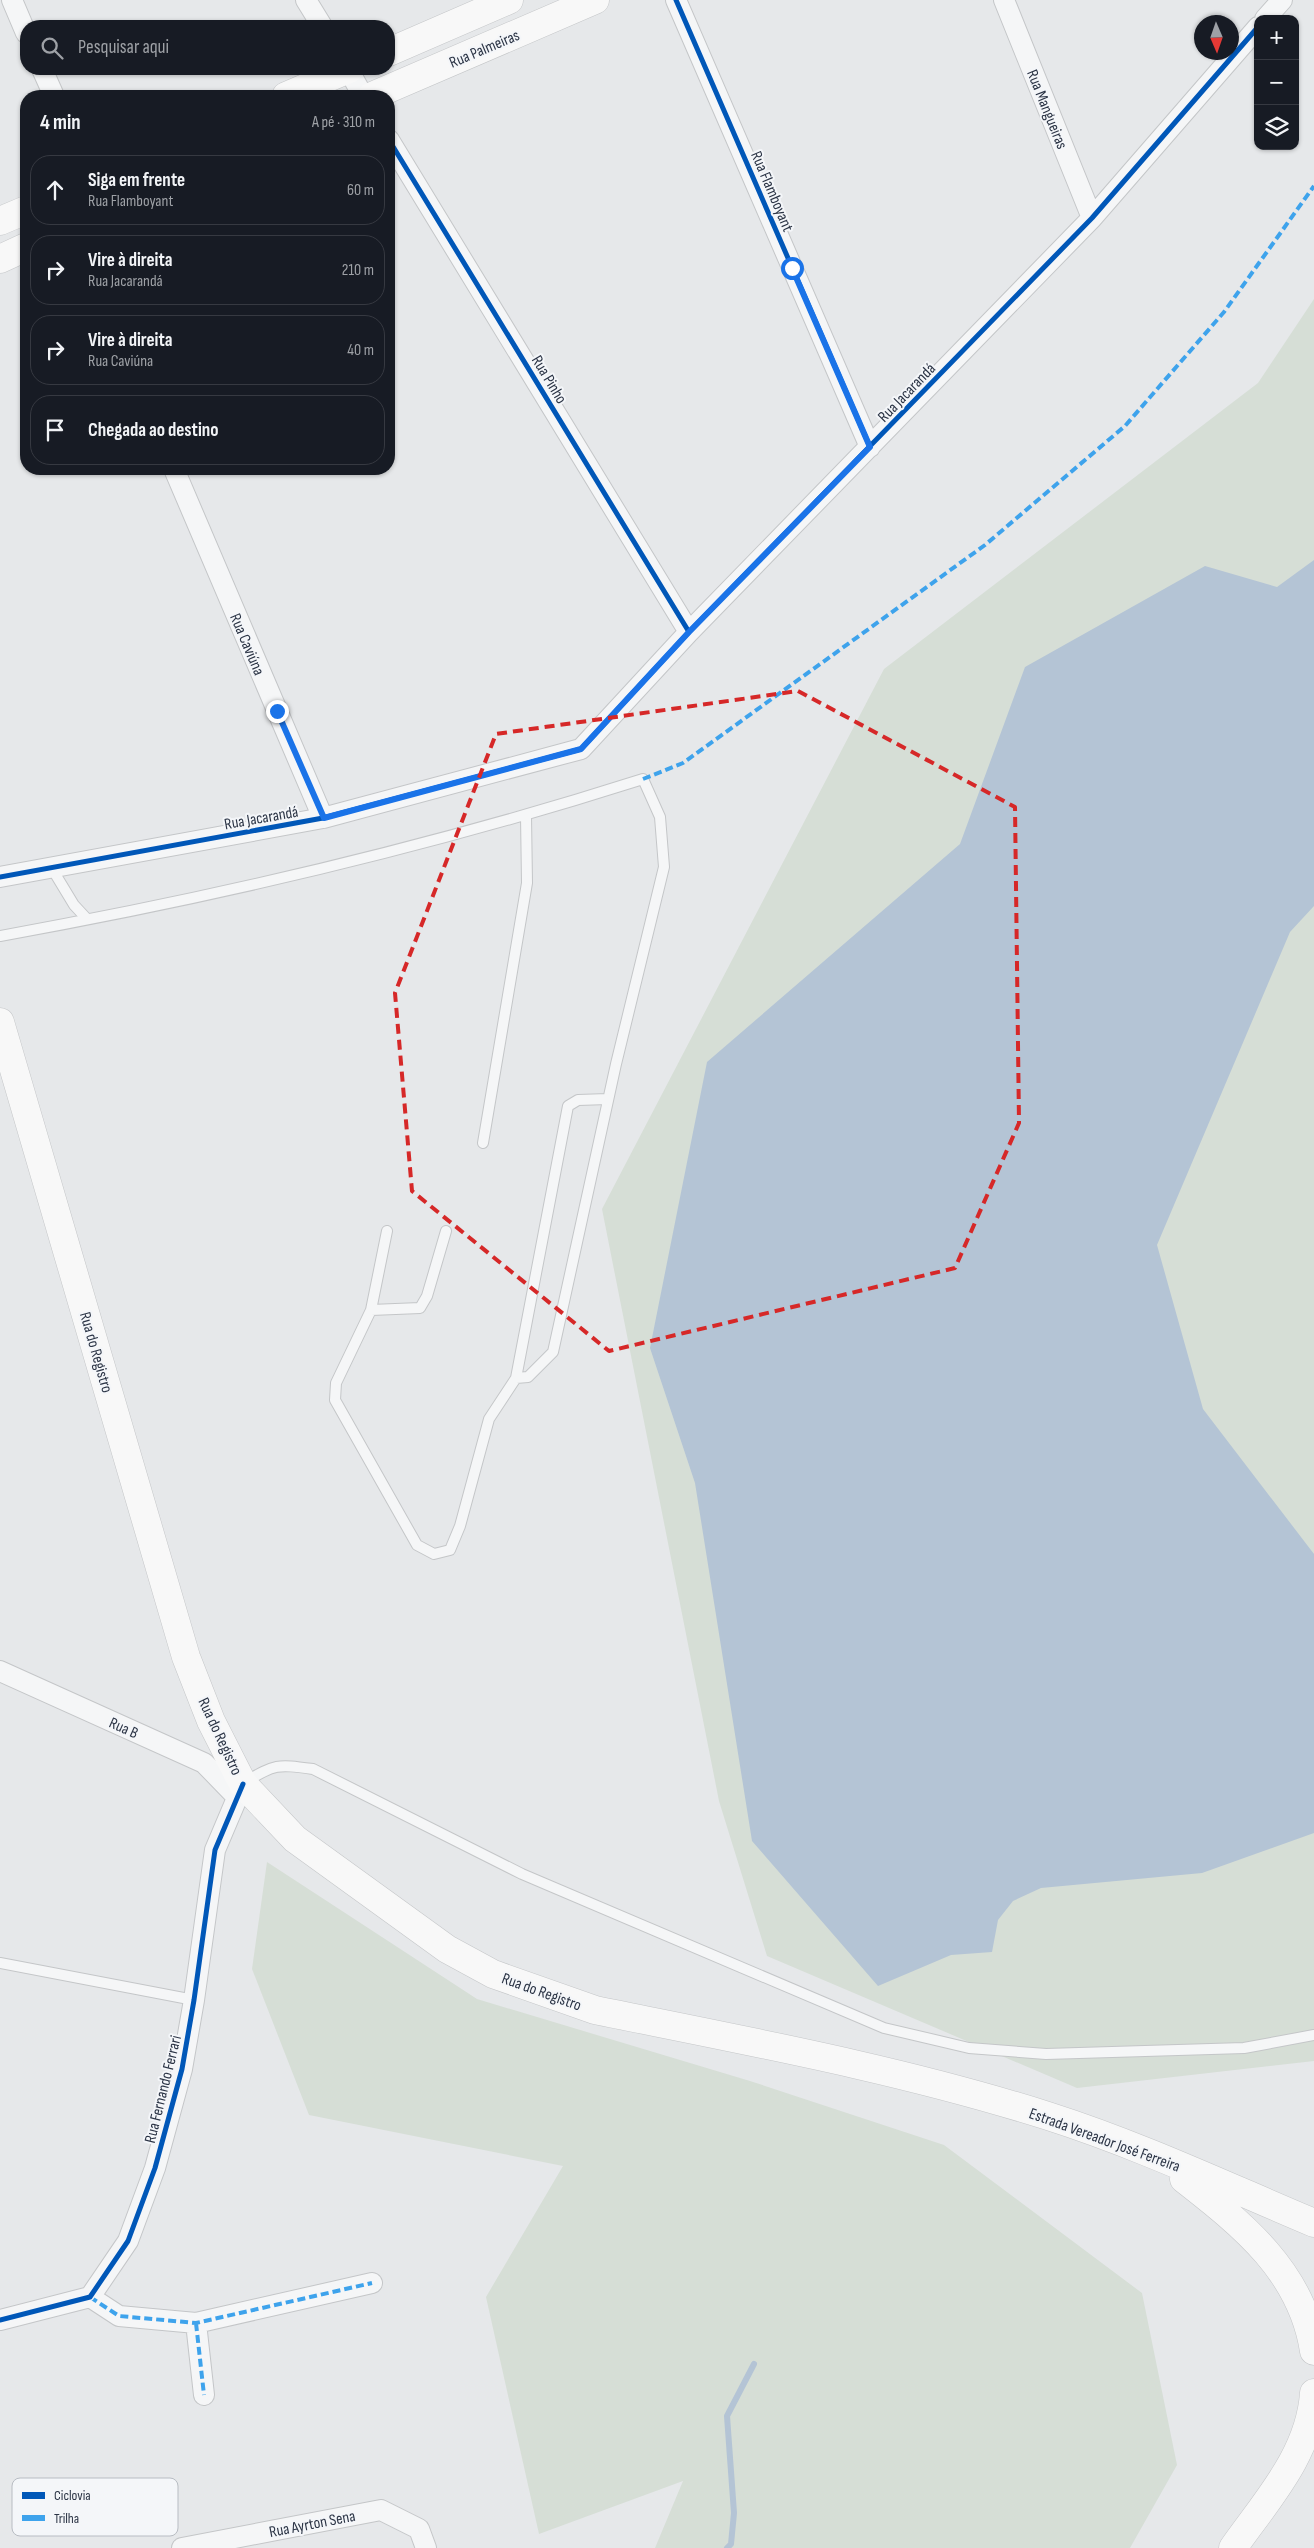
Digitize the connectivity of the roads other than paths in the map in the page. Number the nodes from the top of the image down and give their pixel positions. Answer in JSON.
{"nodes":[{"id":1,"x":12,"y":0,"type":"edge"},
{"id":2,"x":306,"y":0,"type":"edge"},
{"id":3,"x":509,"y":0,"type":"edge"},
{"id":4,"x":595,"y":0,"type":"edge"},
{"id":5,"x":676,"y":0,"type":"edge"},
{"id":6,"x":1004,"y":0,"type":"edge"},
{"id":7,"x":1282,"y":0,"type":"edge"},
{"id":8,"x":1269,"y":15,"type":"edge"},
{"id":9,"x":20,"y":20,"type":"edge"},
{"id":10,"x":318,"y":20,"type":"edge"},
{"id":11,"x":1254,"y":32,"type":"edge"},
{"id":12,"x":395,"y":49,"type":"edge"},
{"id":13,"x":45,"y":75,"type":"edge"},
{"id":14,"x":334,"y":75,"type":"edge"},
{"id":15,"x":351,"y":75,"type":"edge"},
{"id":16,"x":51,"y":90,"type":"edge"},
{"id":17,"x":300,"y":90,"type":"edge"},
{"id":18,"x":359,"y":90,"type":"edge"},
{"id":19,"x":386,"y":90,"type":"edge"},
{"id":20,"x":395,"y":150,"type":"edge"},
{"id":21,"x":20,"y":213,"type":"edge"},
{"id":22,"x":1092,"y":218,"type":"junction"},
{"id":23,"x":0,"y":221,"type":"edge"},
{"id":24,"x":20,"y":250,"type":"edge"},
{"id":25,"x":0,"y":259,"type":"edge"},
{"id":26,"x":870,"y":447,"type":"junction"},
{"id":27,"x":177,"y":475,"type":"edge"},
{"id":28,"x":689,"y":632,"type":"junction"},
{"id":29,"x":526,"y":816,"type":"junction"},
{"id":30,"x":324,"y":818,"type":"junction"},
{"id":31,"x":51,"y":867,"type":"junction"},
{"id":32,"x":0,"y":877,"type":"edge"},
{"id":33,"x":87,"y":919,"type":"junction"},
{"id":34,"x":0,"y":936,"type":"edge"},
{"id":35,"x":0,"y":1022,"type":"edge"},
{"id":36,"x":608,"y":1099,"type":"junction"},
{"id":37,"x":483,"y":1143,"type":"dead end"},
{"id":38,"x":387,"y":1230,"type":"dead end"},
{"id":39,"x":446,"y":1231,"type":"dead end"},
{"id":40,"x":371,"y":1310,"type":"junction"},
{"id":41,"x":516,"y":1378,"type":"junction"},
{"id":42,"x":0,"y":1672,"type":"edge"},
{"id":43,"x":240,"y":1790,"type":"junction"},
{"id":44,"x":0,"y":1963,"type":"edge"},
{"id":45,"x":194,"y":2000,"type":"junction"},
{"id":46,"x":1314,"y":2035,"type":"edge"},
{"id":47,"x":890,"y":2072,"type":"joint"},
{"id":48,"x":1155,"y":2156,"type":"junction"},
{"id":49,"x":1314,"y":2223,"type":"edge"},
{"id":50,"x":372,"y":2283,"type":"dead end"},
{"id":51,"x":90,"y":2297,"type":"junction"},
{"id":52,"x":0,"y":2320,"type":"edge"},
{"id":53,"x":196,"y":2323,"type":"junction"},
{"id":54,"x":1314,"y":2350,"type":"edge"},
{"id":55,"x":1314,"y":2393,"type":"edge"},
{"id":56,"x":204,"y":2395,"type":"dead end"},
{"id":57,"x":182,"y":2548,"type":"edge"},
{"id":58,"x":426,"y":2548,"type":"edge"},
{"id":59,"x":1233,"y":2548,"type":"edge"}],
"edges":[{"from":1,"to":9,"type":"street"},
{"from":2,"to":10,"type":"street"},
{"from":3,"to":12,"type":"main road"},
{"from":4,"to":19,"type":"main road","name":"Rua Palmeiras"},
{"from":5,"to":26,"type":"street","name":"Rua Flamboyant"},
{"from":6,"to":22,"type":"street","name":"Rua Mangueiras"},
{"from":7,"to":8,"type":"street"},
{"from":11,"to":22,"type":"street","name":"Rua Jacarandá"},
{"from":13,"to":16,"type":"street"},
{"from":14,"to":17,"type":"main road"},
{"from":15,"to":18,"type":"street"},
{"from":20,"to":28,"type":"street","name":"Rua Pinho"},
{"from":21,"to":23,"type":"main road"},
{"from":22,"to":26,"type":"street","name":"Rua Jacarandá"},
{"from":24,"to":25,"type":"main road"},
{"from":26,"to":28,"type":"street","name":"Rua Jacarandá"},
{"from":27,"to":30,"type":"street","name":"Rua Caviúna"},
{"from":28,"to":30,"type":"street","name":"Rua Jacarandá"},
{"from":29,"to":33,"type":"lane"},
{"from":29,"to":36,"type":"lane"},
{"from":29,"to":37,"type":"lane"},
{"from":30,"to":31,"type":"street","name":"Rua Jacarandá"},
{"from":31,"to":32,"type":"street","name":"Rua Jacarandá"},
{"from":31,"to":33,"type":"lane"},
{"from":33,"to":34,"type":"lane"},
{"from":35,"to":43,"type":"main road","name":"Rua do Registro"},
{"from":36,"to":41,"type":"lane"},
{"from":36,"to":41,"type":"lane"},
{"from":38,"to":40,"type":"lane"},
{"from":39,"to":40,"type":"lane"},
{"from":40,"to":41,"type":"lane"},
{"from":42,"to":43,"type":"street","name":"Rua B"},
{"from":43,"to":45,"type":"street","name":"Rua Fernando Ferrari"},
{"from":43,"to":46,"type":"lane"},
{"from":43,"to":47,"type":"main road","name":"Rua do Registro"},
{"from":44,"to":45,"type":"lane"},
{"from":45,"to":51,"type":"street","name":"Rua Fernando Ferrari"},
{"from":47,"to":48,"type":"main road","name":"Estrada Vereador José Ferreira"},
{"from":48,"to":49,"type":"main road","name":"Estrada Vereador José Ferreira"},
{"from":48,"to":54,"type":"main road"},
{"from":50,"to":53,"type":"street"},
{"from":51,"to":52,"type":"street"},
{"from":51,"to":53,"type":"street"},
{"from":53,"to":56,"type":"street"},
{"from":55,"to":59,"type":"main road"},
{"from":57,"to":58,"type":"street","name":"Rua Ayrton Sena"}]}
